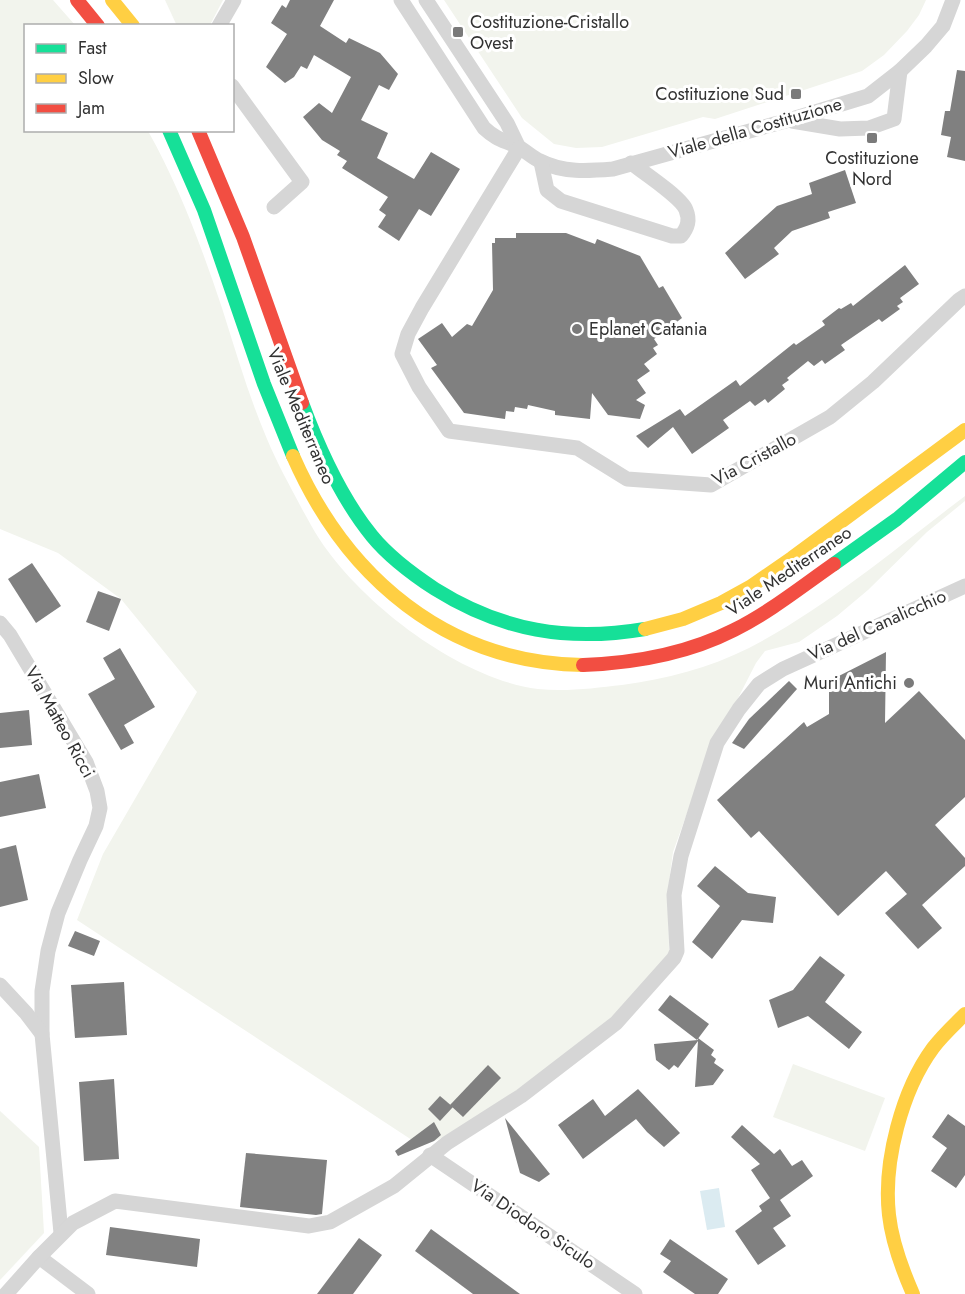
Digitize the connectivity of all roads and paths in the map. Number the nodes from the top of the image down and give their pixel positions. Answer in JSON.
{"nodes":[{"id":1,"x":77,"y":0,"type":"edge"},
{"id":2,"x":111,"y":0,"type":"edge"},
{"id":3,"x":234,"y":0,"type":"edge"},
{"id":4,"x":401,"y":0,"type":"edge"},
{"id":5,"x":426,"y":0,"type":"edge"},
{"id":6,"x":957,"y":4,"type":"edge"},
{"id":7,"x":96,"y":24,"type":"edge"},
{"id":8,"x":131,"y":24,"type":"edge"},
{"id":9,"x":220,"y":24,"type":"edge"},
{"id":10,"x":900,"y":71,"type":"junction"},
{"id":11,"x":234,"y":89,"type":"edge"},
{"id":12,"x":789,"y":120,"type":"junction"},
{"id":13,"x":170,"y":132,"type":"edge"},
{"id":14,"x":199,"y":132,"type":"edge"},
{"id":15,"x":519,"y":147,"type":"junction"},
{"id":16,"x":541,"y":162,"type":"junction"},
{"id":17,"x":631,"y":163,"type":"junction"},
{"id":18,"x":274,"y":207,"type":"dead end"},
{"id":19,"x":965,"y":296,"type":"edge"},
{"id":20,"x":965,"y":430,"type":"edge"},
{"id":21,"x":965,"y":462,"type":"edge"},
{"id":22,"x":965,"y":586,"type":"edge"},
{"id":23,"x":0,"y":624,"type":"edge"},
{"id":24,"x":0,"y":985,"type":"edge"},
{"id":25,"x":965,"y":1014,"type":"edge"},
{"id":26,"x":42,"y":1034,"type":"junction"},
{"id":27,"x":430,"y":1155,"type":"junction"},
{"id":28,"x":62,"y":1233,"type":"junction"},
{"id":29,"x":39,"y":1257,"type":"junction"},
{"id":30,"x":6,"y":1294,"type":"edge"},
{"id":31,"x":88,"y":1294,"type":"edge"},
{"id":32,"x":635,"y":1294,"type":"edge"},
{"id":33,"x":913,"y":1294,"type":"edge"}],
"edges":[{"from":1,"to":7,"type":"main road"},
{"from":2,"to":8,"type":"main road"},
{"from":3,"to":9,"type":"street"},
{"from":4,"to":15,"type":"street","name":"Viale della Costituzione"},
{"from":5,"to":15,"type":"street","name":"Viale della Costituzione"},
{"from":6,"to":10,"type":"street","name":"Viale della Costituzione"},
{"from":10,"to":12,"type":"street","name":"Viale della Costituzione"},
{"from":10,"to":12,"type":"street"},
{"from":11,"to":18,"type":"street"},
{"from":12,"to":17,"type":"street","name":"Viale della Costituzione"},
{"from":13,"to":21,"type":"main road","name":"Viale Mediterraneo"},
{"from":14,"to":20,"type":"main road","name":"Viale Mediterraneo"},
{"from":15,"to":16,"type":"street","name":"Viale della Costituzione"},
{"from":15,"to":19,"type":"street","name":"Via Cristallo"},
{"from":16,"to":17,"type":"street","name":"Viale della Costituzione"},
{"from":16,"to":17,"type":"street"},
{"from":22,"to":27,"type":"street","name":"Via del Canalicchio"},
{"from":23,"to":26,"type":"street","name":"Via Matteo Ricci"},
{"from":24,"to":26,"type":"street"},
{"from":25,"to":33,"type":"main road"},
{"from":26,"to":28,"type":"street","name":"Via Matteo Ricci"},
{"from":27,"to":28,"type":"street"},
{"from":27,"to":32,"type":"street","name":"Via Diodoro Siculo"},
{"from":28,"to":29,"type":"street"},
{"from":29,"to":30,"type":"street"},
{"from":29,"to":31,"type":"street"}]}
